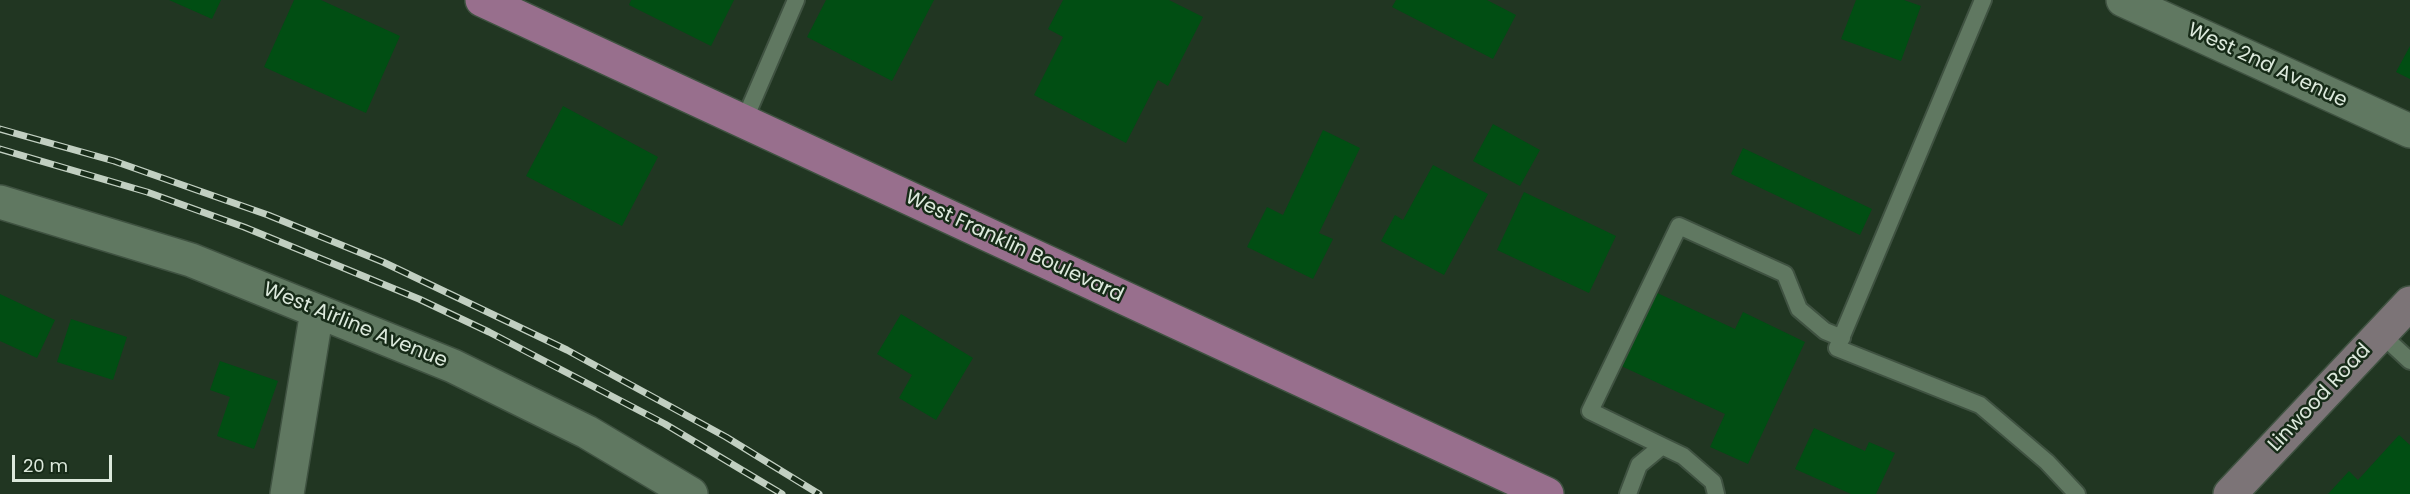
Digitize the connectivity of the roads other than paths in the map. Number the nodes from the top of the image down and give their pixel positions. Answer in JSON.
{"nodes":[{"id":1,"x":482,"y":0,"type":"edge"},
{"id":2,"x":796,"y":0,"type":"edge"},
{"id":3,"x":1983,"y":0,"type":"edge"},
{"id":4,"x":2123,"y":0,"type":"edge"},
{"id":5,"x":744,"y":122,"type":"junction"},
{"id":6,"x":2410,"y":131,"type":"edge"},
{"id":7,"x":0,"y":202,"type":"edge"},
{"id":8,"x":2410,"y":303,"type":"edge"},
{"id":9,"x":317,"y":310,"type":"junction"},
{"id":10,"x":2381,"y":334,"type":"junction"},
{"id":11,"x":1842,"y":338,"type":"junction"},
{"id":12,"x":2410,"y":361,"type":"edge"},
{"id":13,"x":1662,"y":446,"type":"junction"},
{"id":14,"x":287,"y":494,"type":"edge"},
{"id":15,"x":691,"y":494,"type":"edge"},
{"id":16,"x":1547,"y":494,"type":"edge"},
{"id":17,"x":1628,"y":494,"type":"edge"},
{"id":18,"x":1716,"y":494,"type":"edge"},
{"id":19,"x":2077,"y":494,"type":"edge"},
{"id":20,"x":2230,"y":494,"type":"edge"}],
"edges":[{"from":1,"to":5,"type":"main road","name":"West Franklin Boulevard"},
{"from":2,"to":5,"type":"lane"},
{"from":3,"to":11,"type":"lane"},
{"from":4,"to":6,"type":"street","name":"West 2nd Avenue"},
{"from":5,"to":16,"type":"main road","name":"West Franklin Boulevard"},
{"from":7,"to":9,"type":"street","name":"West Airline Avenue"},
{"from":8,"to":10,"type":"main road","name":"Linwood Road"},
{"from":9,"to":14,"type":"street"},
{"from":9,"to":15,"type":"street","name":"West Airline Avenue"},
{"from":10,"to":12,"type":"lane"},
{"from":10,"to":20,"type":"main road","name":"Linwood Road"},
{"from":11,"to":13,"type":"lane"},
{"from":11,"to":19,"type":"lane"},
{"from":13,"to":17,"type":"lane"},
{"from":13,"to":18,"type":"lane"}]}
